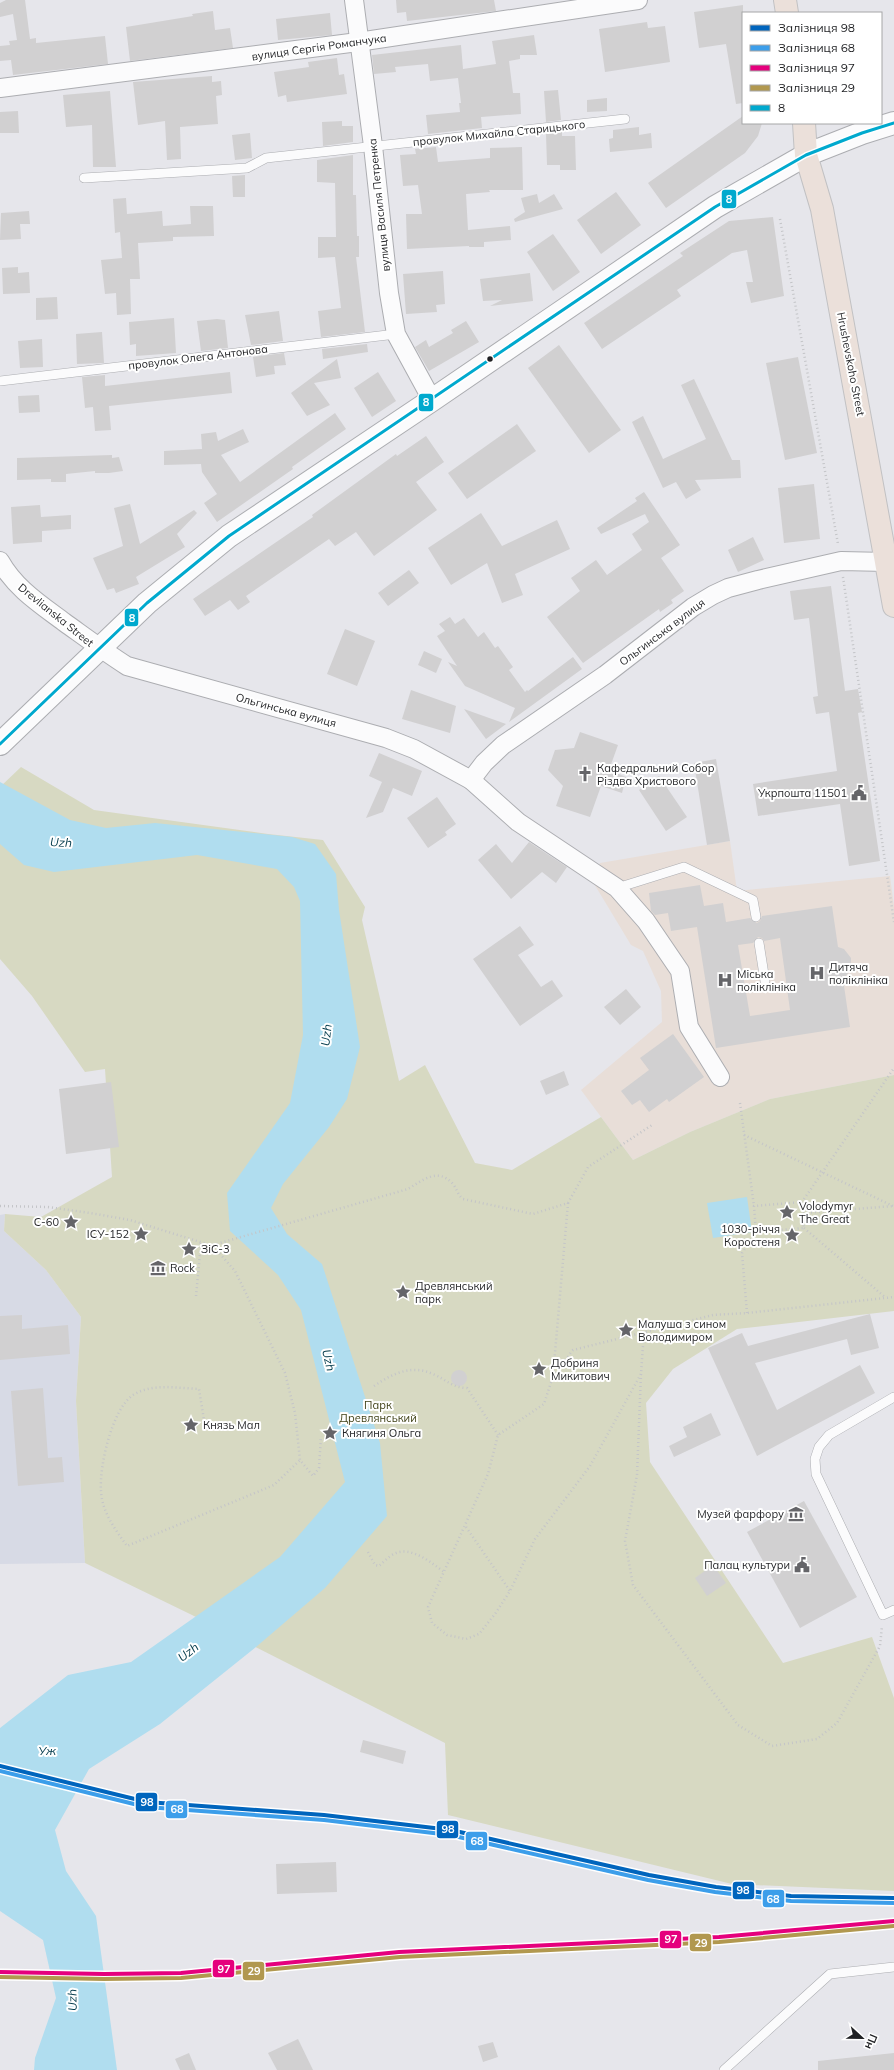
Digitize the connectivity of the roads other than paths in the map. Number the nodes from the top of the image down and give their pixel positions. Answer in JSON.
{"nodes":[{"id":1,"x":354,"y":0,"type":"edge"},
{"id":2,"x":638,"y":0,"type":"edge"},
{"id":3,"x":785,"y":0,"type":"edge"},
{"id":4,"x":787,"y":12,"type":"edge"},
{"id":5,"x":358,"y":42,"type":"junction"},
{"id":6,"x":0,"y":88,"type":"edge"},
{"id":7,"x":625,"y":119,"type":"dead end"},
{"id":8,"x":894,"y":123,"type":"edge"},
{"id":9,"x":804,"y":124,"type":"edge"},
{"id":10,"x":373,"y":146,"type":"junction"},
{"id":11,"x":806,"y":155,"type":"junction"},
{"id":12,"x":84,"y":178,"type":"dead end"},
{"id":13,"x":396,"y":334,"type":"junction"},
{"id":14,"x":0,"y":381,"type":"edge"},
{"id":15,"x":432,"y":400,"type":"junction"},
{"id":16,"x":0,"y":561,"type":"edge"},
{"id":17,"x":891,"y":562,"type":"edge"},
{"id":18,"x":894,"y":606,"type":"edge"},
{"id":19,"x":98,"y":648,"type":"junction"},
{"id":20,"x":0,"y":744,"type":"edge"},
{"id":21,"x":471,"y":780,"type":"junction"},
{"id":22,"x":617,"y":888,"type":"junction"},
{"id":23,"x":756,"y":917,"type":"dead end"},
{"id":24,"x":760,"y":942,"type":"dead end"},
{"id":25,"x":765,"y":981,"type":"dead end"},
{"id":26,"x":720,"y":1077,"type":"dead end"},
{"id":27,"x":894,"y":1397,"type":"edge"},
{"id":28,"x":894,"y":1610,"type":"edge"},
{"id":29,"x":894,"y":1967,"type":"edge"},
{"id":30,"x":724,"y":2070,"type":"edge"}],
"edges":[{"from":1,"to":5,"type":"street","name":"вулиця Василя Петренка"},
{"from":2,"to":5,"type":"street","name":"вулиця Сергія Романчука"},
{"from":3,"to":4,"type":"highway"},
{"from":5,"to":6,"type":"street","name":"вулиця Сергія Романчука"},
{"from":5,"to":10,"type":"street","name":"вулиця Василя Петренка"},
{"from":7,"to":10,"type":"lane","name":"провулок Михайла Старицького"},
{"from":8,"to":11,"type":"street"},
{"from":9,"to":11,"type":"highway","name":"Hrushevskoho Street"},
{"from":10,"to":12,"type":"lane","name":"провулок Михайла Старицького"},
{"from":10,"to":13,"type":"street","name":"вулиця Василя Петренка"},
{"from":11,"to":15,"type":"street"},
{"from":11,"to":17,"type":"highway","name":"Hrushevskoho Street"},
{"from":13,"to":14,"type":"lane","name":"провулок Олега Антонова"},
{"from":13,"to":15,"type":"street","name":"вулиця Василя Петренка"},
{"from":15,"to":19,"type":"street"},
{"from":16,"to":19,"type":"street","name":"Drevlianska Street"},
{"from":17,"to":18,"type":"highway","name":"Hrushevskoho Street"},
{"from":17,"to":21,"type":"street","name":"Ольгинська вулиця"},
{"from":19,"to":20,"type":"street"},
{"from":19,"to":21,"type":"street","name":"Ольгинська вулиця"},
{"from":21,"to":22,"type":"street","name":"Ольгинська вулиця"},
{"from":22,"to":23,"type":"lane"},
{"from":22,"to":26,"type":"street","name":"Ольгинська вулиця"},
{"from":24,"to":25,"type":"lane"},
{"from":27,"to":28,"type":"lane"},
{"from":29,"to":30,"type":"lane"}]}
